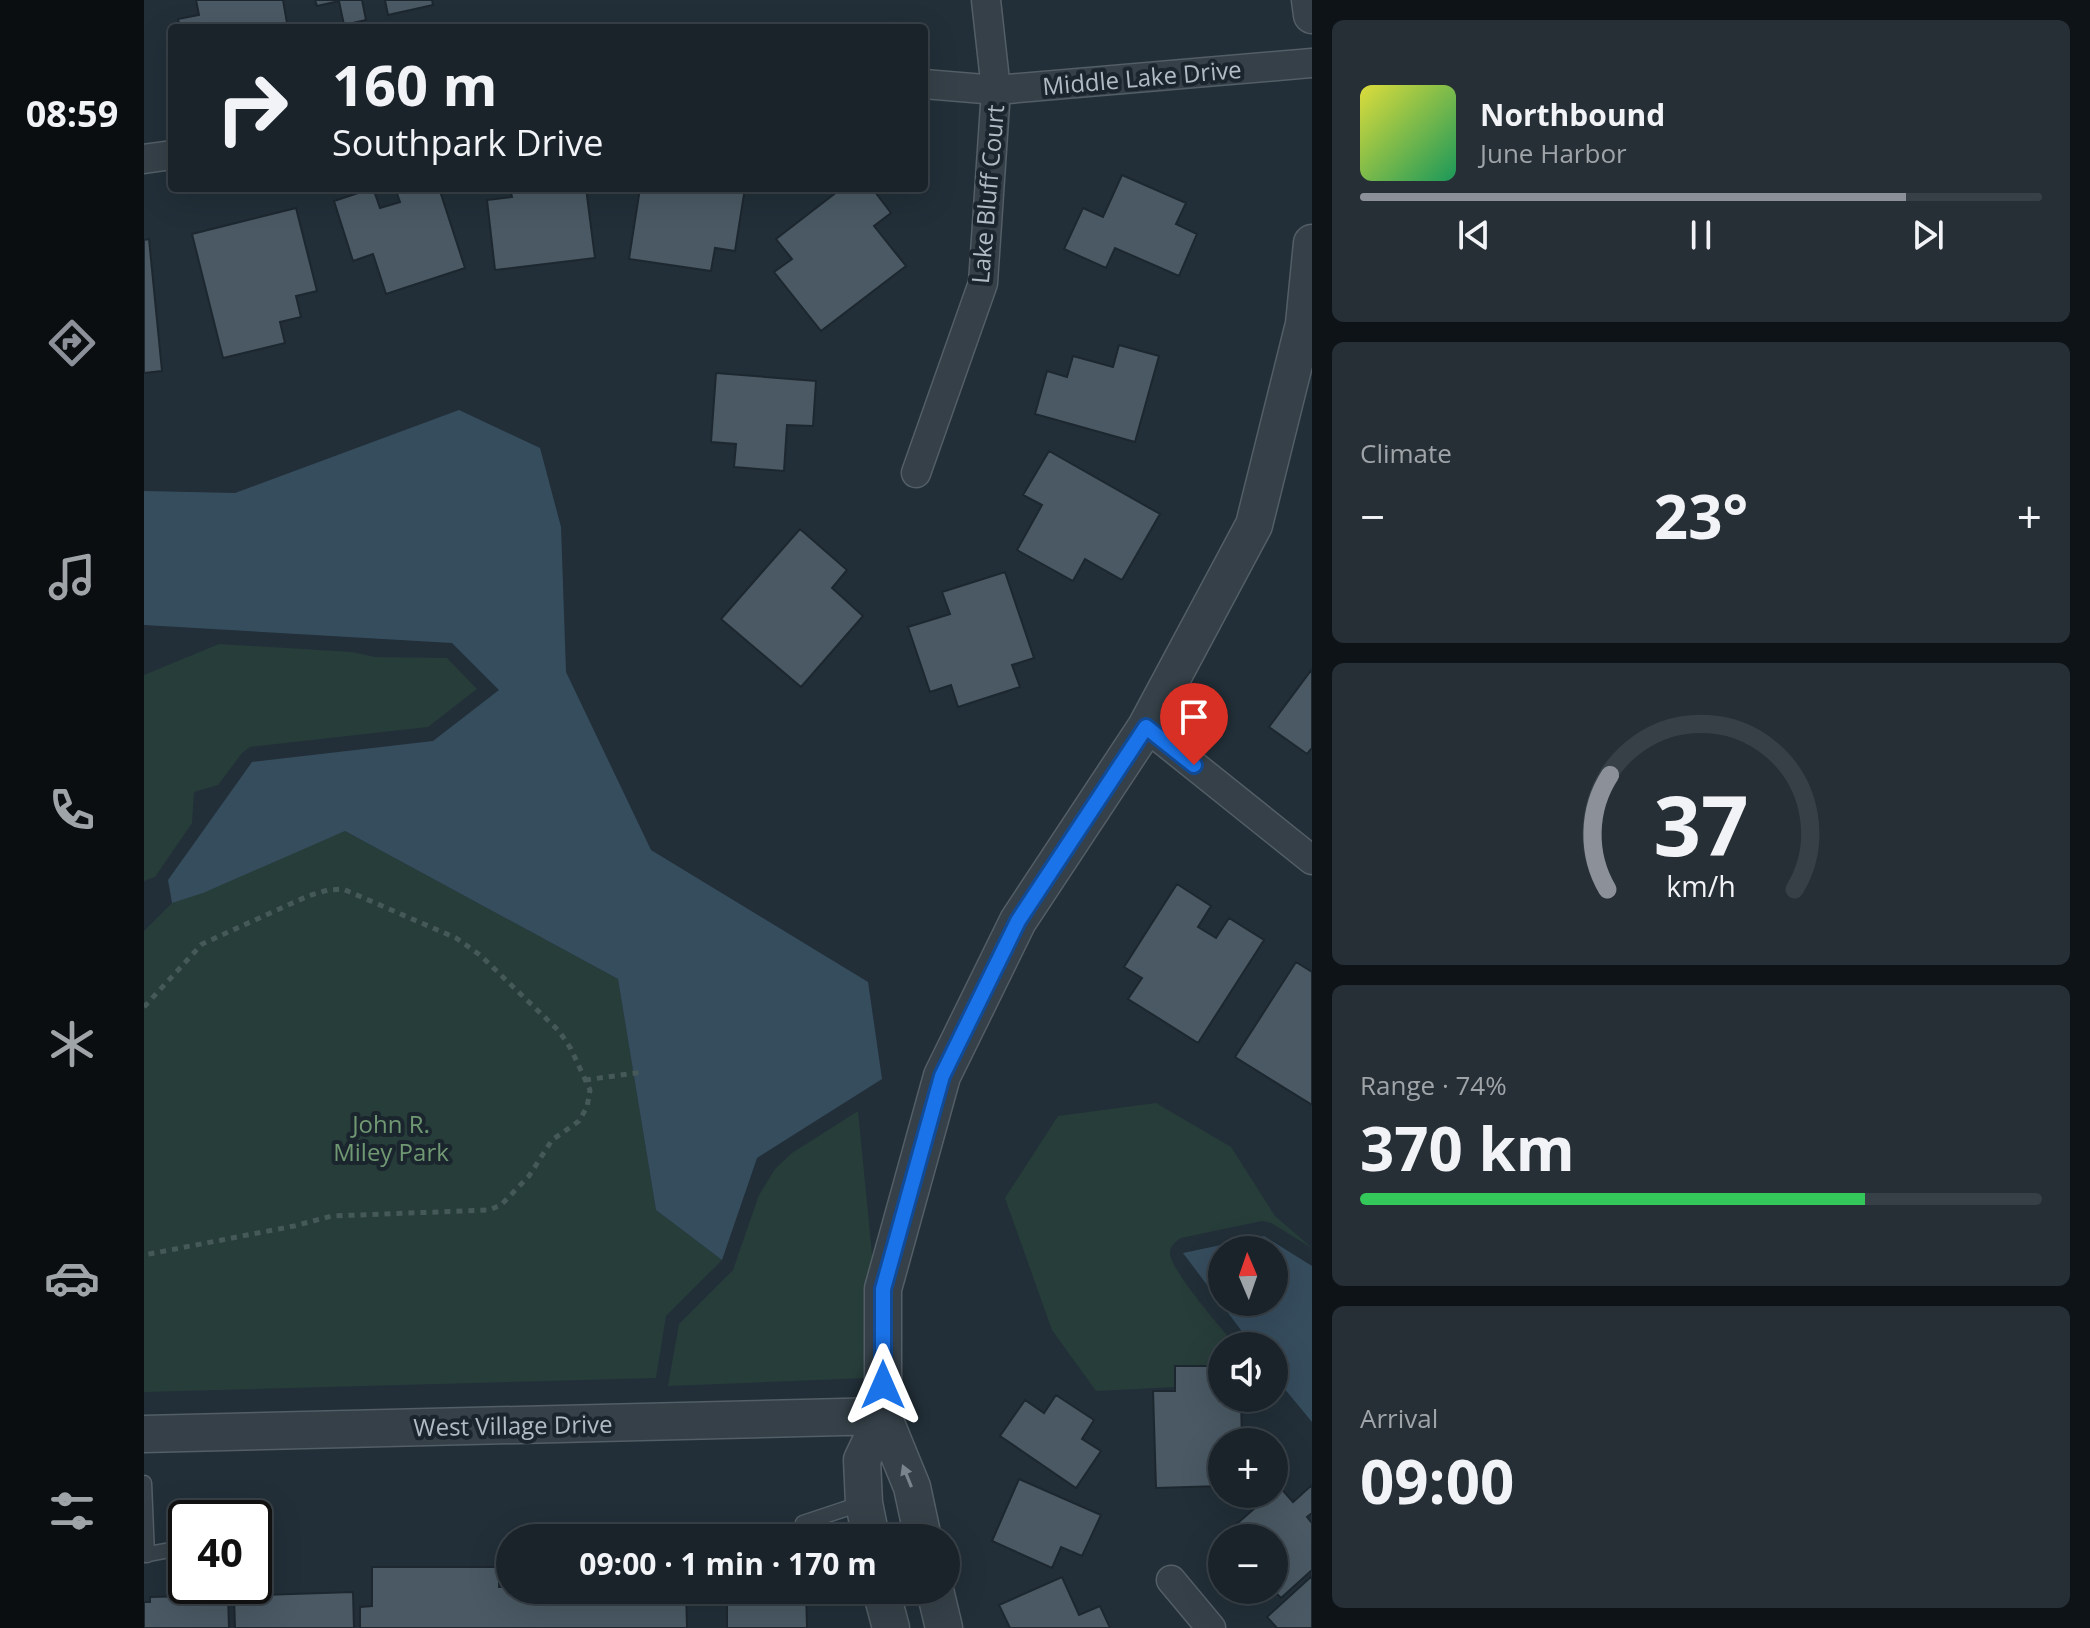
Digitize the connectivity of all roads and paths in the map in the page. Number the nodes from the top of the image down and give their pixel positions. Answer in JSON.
{"nodes":[{"id":1,"x":986,"y":0,"type":"edge"},
{"id":2,"x":1310,"y":0,"type":"edge"},
{"id":3,"x":1312,"y":15,"type":"edge"},
{"id":4,"x":1312,"y":63,"type":"edge"},
{"id":5,"x":928,"y":84,"type":"edge"},
{"id":6,"x":996,"y":90,"type":"junction"},
{"id":7,"x":168,"y":156,"type":"edge"},
{"id":8,"x":144,"y":159,"type":"edge"},
{"id":9,"x":1312,"y":243,"type":"edge"},
{"id":10,"x":916,"y":473,"type":"dead end"},
{"id":11,"x":1146,"y":727,"type":"junction"},
{"id":12,"x":1312,"y":860,"type":"edge"},
{"id":13,"x":144,"y":1007,"type":"edge"},
{"id":14,"x":643,"y":1072,"type":"dead end"},
{"id":15,"x":585,"y":1080,"type":"junction"},
{"id":16,"x":144,"y":1255,"type":"edge"},
{"id":17,"x":883,"y":1416,"type":"junction"},
{"id":18,"x":144,"y":1434,"type":"edge"},
{"id":19,"x":144,"y":1483,"type":"edge"},
{"id":20,"x":864,"y":1503,"type":"junction"},
{"id":21,"x":803,"y":1523,"type":"dead end"},
{"id":22,"x":868,"y":1524,"type":"edge"},
{"id":23,"x":920,"y":1524,"type":"edge"},
{"id":24,"x":168,"y":1550,"type":"edge"},
{"id":25,"x":146,"y":1555,"type":"edge"},
{"id":26,"x":1171,"y":1580,"type":"dead end"},
{"id":27,"x":885,"y":1604,"type":"edge"},
{"id":28,"x":938,"y":1604,"type":"edge"},
{"id":29,"x":891,"y":1628,"type":"edge"},
{"id":30,"x":944,"y":1628,"type":"edge"},
{"id":31,"x":1211,"y":1628,"type":"edge"}],
"edges":[{"from":1,"to":6,"type":"street","name":"Lake Bluff Court"},
{"from":2,"to":3,"type":"street"},
{"from":4,"to":6,"type":"street","name":"Middle Lake Drive"},
{"from":5,"to":6,"type":"street","name":"Middle Lake Drive"},
{"from":6,"to":10,"type":"street","name":"Lake Bluff Court"},
{"from":7,"to":8,"type":"street"},
{"from":9,"to":11,"type":"street"},
{"from":11,"to":12,"type":"street"},
{"from":11,"to":17,"type":"street"},
{"from":13,"to":15,"type":"path"},
{"from":14,"to":15,"type":"path"},
{"from":15,"to":16,"type":"path"},
{"from":17,"to":18,"type":"street","name":"West Village Drive"},
{"from":17,"to":20,"type":"street"},
{"from":23,"to":17,"type":"street","one_way":true},
{"from":19,"to":25,"type":"lane"},
{"from":20,"to":21,"type":"lane"},
{"from":20,"to":22,"type":"street"},
{"from":24,"to":25,"type":"lane"},
{"from":26,"to":31,"type":"street"},
{"from":27,"to":29,"type":"street"},
{"from":28,"to":30,"type":"street"}]}
